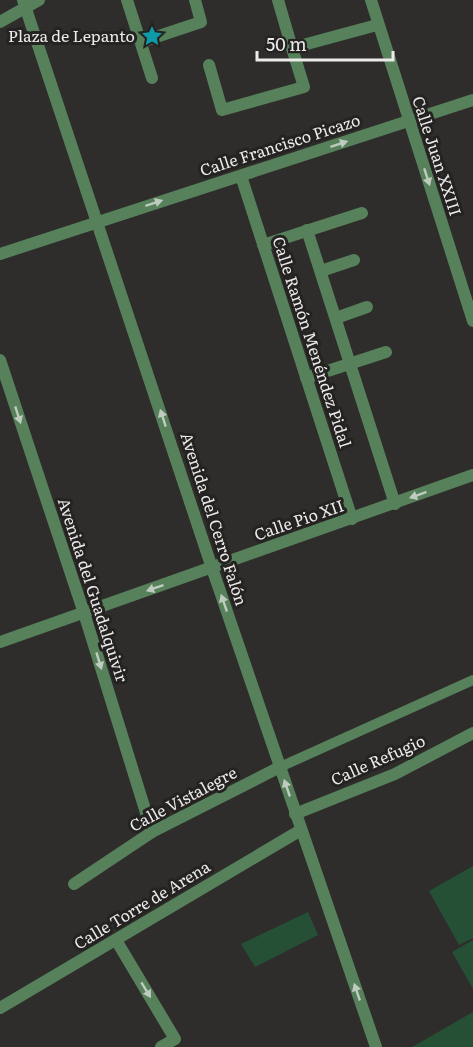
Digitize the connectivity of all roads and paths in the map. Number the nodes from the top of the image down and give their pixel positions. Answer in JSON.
{"nodes":[{"id":1,"x":39,"y":0,"type":"edge"},
{"id":2,"x":127,"y":0,"type":"edge"},
{"id":3,"x":195,"y":0,"type":"edge"},
{"id":4,"x":278,"y":0,"type":"edge"},
{"id":5,"x":371,"y":0,"type":"edge"},
{"id":6,"x":25,"y":4,"type":"edge"},
{"id":7,"x":0,"y":22,"type":"edge"},
{"id":8,"x":377,"y":25,"type":"junction"},
{"id":9,"x":141,"y":42,"type":"junction"},
{"id":10,"x":292,"y":48,"type":"junction"},
{"id":11,"x":209,"y":65,"type":"dead end"},
{"id":12,"x":152,"y":78,"type":"dead end"},
{"id":13,"x":473,"y":100,"type":"edge"},
{"id":14,"x":409,"y":121,"type":"junction"},
{"id":15,"x":241,"y":176,"type":"junction"},
{"id":16,"x":362,"y":213,"type":"dead end"},
{"id":17,"x":98,"y":221,"type":"junction"},
{"id":18,"x":307,"y":230,"type":"junction"},
{"id":19,"x":263,"y":244,"type":"junction"},
{"id":20,"x":0,"y":254,"type":"edge"},
{"id":21,"x":354,"y":260,"type":"dead end"},
{"id":22,"x":321,"y":271,"type":"junction"},
{"id":23,"x":367,"y":307,"type":"dead end"},
{"id":24,"x":336,"y":318,"type":"junction"},
{"id":25,"x":473,"y":321,"type":"edge"},
{"id":26,"x":386,"y":352,"type":"dead end"},
{"id":27,"x":0,"y":360,"type":"edge"},
{"id":28,"x":350,"y":364,"type":"junction"},
{"id":29,"x":306,"y":378,"type":"junction"},
{"id":30,"x":473,"y":476,"type":"edge"},
{"id":31,"x":395,"y":504,"type":"junction"},
{"id":32,"x":352,"y":519,"type":"junction"},
{"id":33,"x":212,"y":568,"type":"junction"},
{"id":34,"x":84,"y":613,"type":"junction"},
{"id":35,"x":0,"y":642,"type":"edge"},
{"id":36,"x":473,"y":680,"type":"edge"},
{"id":37,"x":473,"y":733,"type":"edge"},
{"id":38,"x":280,"y":767,"type":"junction"},
{"id":39,"x":296,"y":814,"type":"junction"},
{"id":40,"x":301,"y":830,"type":"junction"},
{"id":41,"x":152,"y":832,"type":"junction"},
{"id":42,"x":74,"y":884,"type":"dead end"},
{"id":43,"x":116,"y":940,"type":"junction"},
{"id":44,"x":0,"y":1008,"type":"edge"},
{"id":45,"x":162,"y":1047,"type":"edge"},
{"id":46,"x":376,"y":1047,"type":"edge"}],
"edges":[{"from":1,"to":6,"type":"street"},
{"from":2,"to":9,"type":"street"},
{"from":3,"to":9,"type":"street"},
{"from":4,"to":10,"type":"street"},
{"from":5,"to":8,"type":"street","name":"Calle Juan XXIII"},
{"from":6,"to":7,"type":"street"},
{"from":6,"to":17,"type":"street","name":"Avenida del Cerro Falón"},
{"from":8,"to":10,"type":"street"},
{"from":8,"to":14,"type":"street","name":"Calle Juan XXIII"},
{"from":9,"to":12,"type":"street"},
{"from":10,"to":11,"type":"street"},
{"from":13,"to":14,"type":"street","name":"Calle Francisco Picazo"},
{"from":15,"to":14,"type":"street","name":"Calle Francisco Picazo","one_way":true},
{"from":14,"to":25,"type":"street","name":"Calle Juan XXIII","one_way":true},
{"from":17,"to":15,"type":"street","name":"Calle Francisco Picazo","one_way":true},
{"from":15,"to":19,"type":"street","name":"Calle Ramón Menéndez Pidal"},
{"from":16,"to":18,"type":"street"},
{"from":17,"to":20,"type":"street","name":"Calle Francisco Picazo"},
{"from":33,"to":17,"type":"street","name":"Avenida del Cerro Falón","one_way":true},
{"from":18,"to":19,"type":"street"},
{"from":18,"to":22,"type":"street"},
{"from":19,"to":29,"type":"street","name":"Calle Ramón Menéndez Pidal"},
{"from":21,"to":22,"type":"street"},
{"from":22,"to":24,"type":"street"},
{"from":23,"to":24,"type":"street"},
{"from":24,"to":28,"type":"street"},
{"from":26,"to":28,"type":"street"},
{"from":27,"to":34,"type":"street","name":"Avenida del Guadalquivir","one_way":true},
{"from":28,"to":29,"type":"street"},
{"from":28,"to":31,"type":"street"},
{"from":29,"to":32,"type":"street","name":"Calle Ramón Menéndez Pidal"},
{"from":30,"to":31,"type":"street","name":"Calle Pio XII","one_way":true},
{"from":31,"to":32,"type":"street","name":"Calle Pio XII"},
{"from":32,"to":33,"type":"street","name":"Calle Pio XII"},
{"from":33,"to":34,"type":"street","name":"Calle Pio XII","one_way":true},
{"from":38,"to":33,"type":"street","name":"Avenida del Cerro Falón","one_way":true},
{"from":34,"to":35,"type":"street","name":"Calle Pio XII"},
{"from":34,"to":41,"type":"street","name":"Avenida del Guadalquivir","one_way":true},
{"from":36,"to":38,"type":"lane"},
{"from":37,"to":39,"type":"street","name":"Calle Refugio"},
{"from":39,"to":38,"type":"street","name":"Avenida del Cerro Falón","one_way":true},
{"from":38,"to":41,"type":"street","name":"Calle Vistalegre"},
{"from":39,"to":40,"type":"street","name":"Avenida del Cerro Falón"},
{"from":40,"to":43,"type":"street","name":"Calle Torre de Arena"},
{"from":46,"to":40,"type":"street","name":"Avenida del Cerro Falón","one_way":true},
{"from":41,"to":42,"type":"street","name":"Calle Vistalegre"},
{"from":43,"to":44,"type":"street","name":"Calle Torre de Arena"},
{"from":43,"to":45,"type":"street","one_way":true}]}
